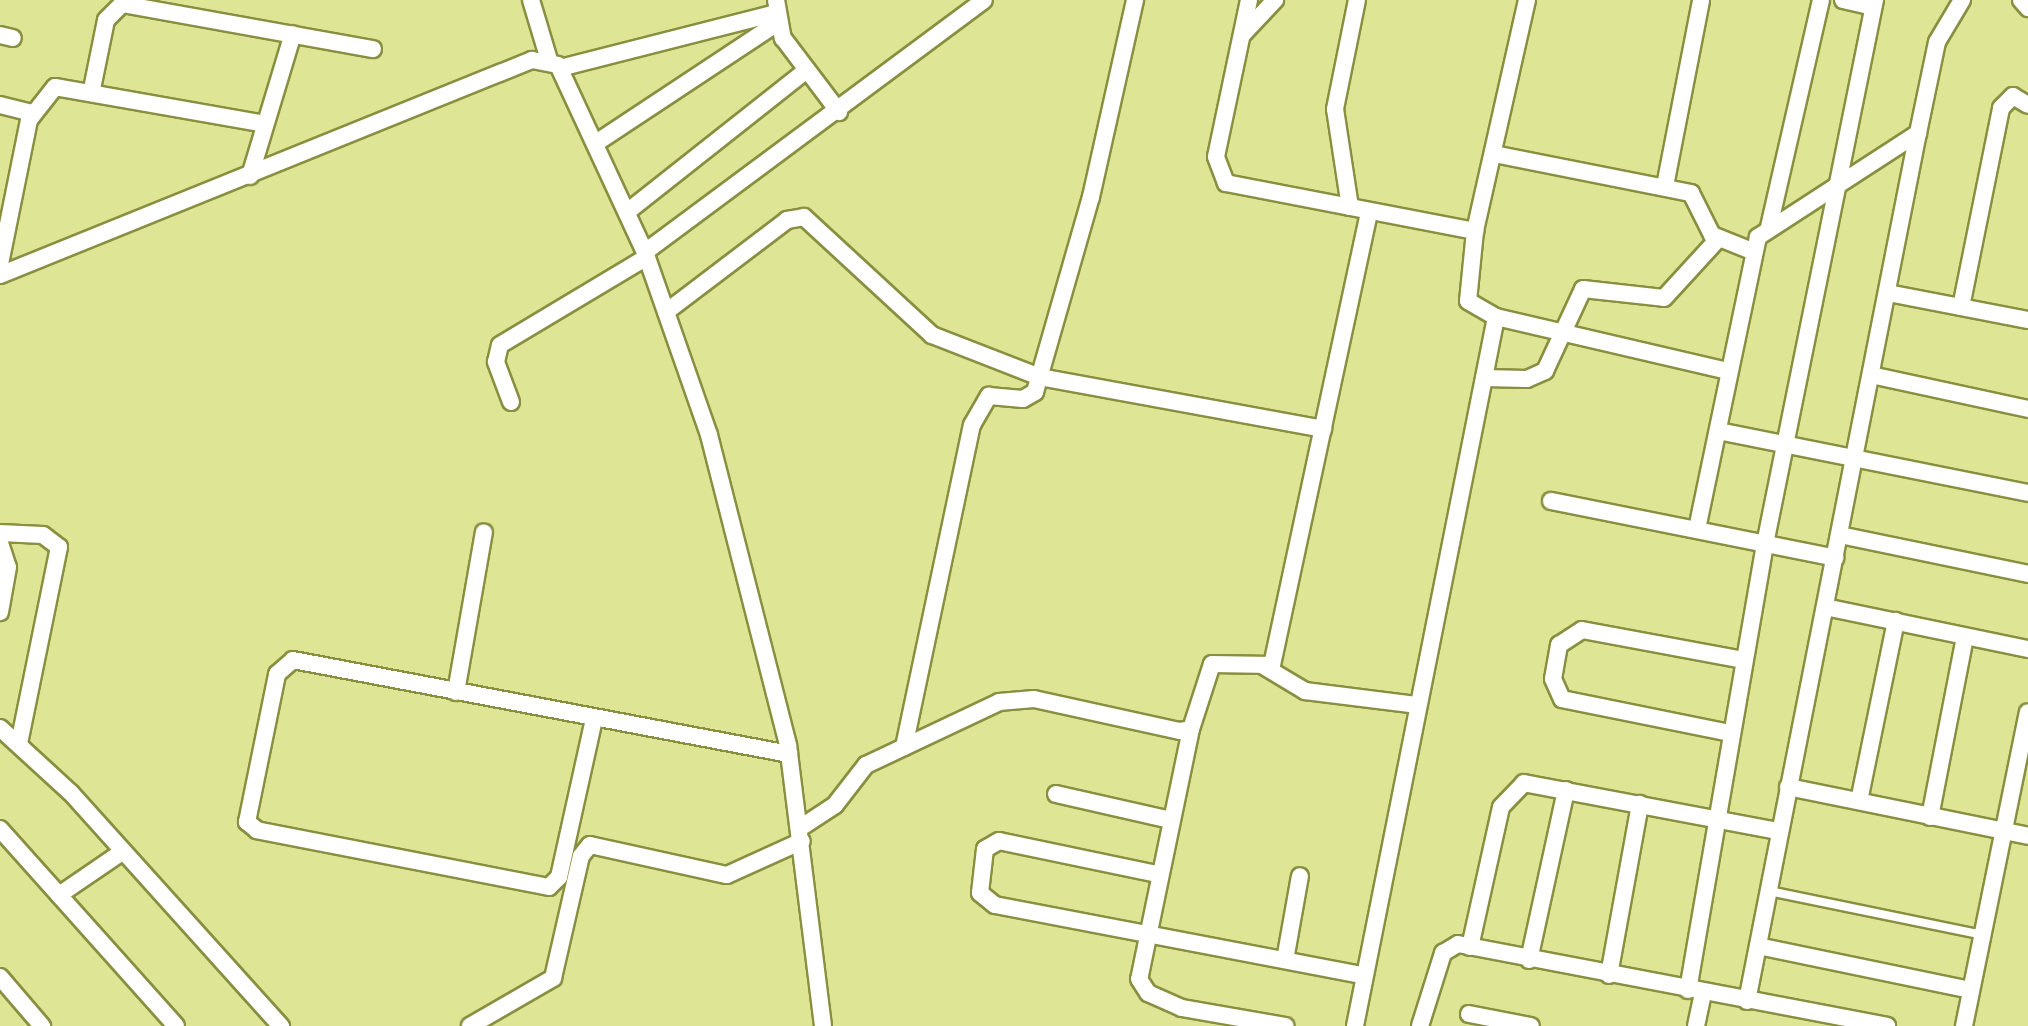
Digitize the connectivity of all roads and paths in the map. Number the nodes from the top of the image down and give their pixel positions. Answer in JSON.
{"nodes":[{"id":1,"x":531,"y":0,"type":"edge"},
{"id":2,"x":984,"y":0,"type":"edge"},
{"id":3,"x":1135,"y":0,"type":"edge"},
{"id":4,"x":1249,"y":0,"type":"edge"},
{"id":5,"x":1275,"y":0,"type":"edge"},
{"id":6,"x":1357,"y":0,"type":"edge"},
{"id":7,"x":1527,"y":0,"type":"edge"},
{"id":8,"x":1701,"y":0,"type":"edge"},
{"id":9,"x":1821,"y":0,"type":"edge"},
{"id":10,"x":1843,"y":0,"type":"edge"},
{"id":11,"x":1962,"y":0,"type":"edge"},
{"id":12,"x":2021,"y":0,"type":"edge"},
{"id":13,"x":1874,"y":4,"type":"edge"},
{"id":14,"x":2028,"y":8,"type":"edge"},
{"id":15,"x":776,"y":12,"type":"edge"},
{"id":16,"x":293,"y":34,"type":"junction"},
{"id":17,"x":1242,"y":35,"type":"junction"},
{"id":18,"x":373,"y":49,"type":"dead end"},
{"id":19,"x":555,"y":64,"type":"junction"},
{"id":20,"x":807,"y":70,"type":"junction"},
{"id":21,"x":92,"y":89,"type":"junction"},
{"id":22,"x":0,"y":105,"type":"edge"},
{"id":23,"x":2028,"y":105,"type":"edge"},
{"id":24,"x":839,"y":112,"type":"junction"},
{"id":25,"x":32,"y":113,"type":"junction"},
{"id":26,"x":265,"y":124,"type":"junction"},
{"id":27,"x":1918,"y":133,"type":"junction"},
{"id":28,"x":596,"y":143,"type":"junction"},
{"id":29,"x":1494,"y":154,"type":"junction"},
{"id":30,"x":7,"y":166,"type":"edge"},
{"id":31,"x":250,"y":176,"type":"junction"},
{"id":32,"x":1665,"y":186,"type":"junction"},
{"id":33,"x":1834,"y":190,"type":"junction"},
{"id":34,"x":1350,"y":207,"type":"junction"},
{"id":35,"x":1369,"y":211,"type":"junction"},
{"id":36,"x":627,"y":212,"type":"junction"},
{"id":37,"x":1769,"y":227,"type":"junction"},
{"id":38,"x":2,"y":228,"type":"edge"},
{"id":39,"x":1475,"y":231,"type":"junction"},
{"id":40,"x":1718,"y":239,"type":"junction"},
{"id":41,"x":1752,"y":251,"type":"junction"},
{"id":42,"x":646,"y":254,"type":"junction"},
{"id":43,"x":0,"y":264,"type":"edge"},
{"id":44,"x":0,"y":275,"type":"edge"},
{"id":45,"x":1888,"y":293,"type":"junction"},
{"id":46,"x":1961,"y":307,"type":"junction"},
{"id":47,"x":666,"y":312,"type":"junction"},
{"id":48,"x":1496,"y":317,"type":"junction"},
{"id":49,"x":2028,"y":320,"type":"edge"},
{"id":50,"x":1562,"y":334,"type":"junction"},
{"id":51,"x":1728,"y":371,"type":"junction"},
{"id":52,"x":1871,"y":375,"type":"junction"},
{"id":53,"x":1040,"y":377,"type":"junction"},
{"id":54,"x":1484,"y":378,"type":"junction"},
{"id":55,"x":511,"y":402,"type":"dead end"},
{"id":56,"x":2028,"y":409,"type":"edge"},
{"id":57,"x":1323,"y":429,"type":"junction"},
{"id":58,"x":1718,"y":431,"type":"junction"},
{"id":59,"x":1787,"y":444,"type":"junction"},
{"id":60,"x":1855,"y":459,"type":"junction"},
{"id":61,"x":2028,"y":493,"type":"edge"},
{"id":62,"x":1551,"y":501,"type":"dead end"},
{"id":63,"x":1697,"y":529,"type":"junction"},
{"id":64,"x":484,"y":532,"type":"dead end"},
{"id":65,"x":0,"y":533,"type":"edge"},
{"id":66,"x":1840,"y":535,"type":"junction"},
{"id":67,"x":0,"y":543,"type":"edge"},
{"id":68,"x":1765,"y":544,"type":"junction"},
{"id":69,"x":1835,"y":558,"type":"junction"},
{"id":70,"x":2028,"y":574,"type":"edge"},
{"id":71,"x":3,"y":579,"type":"edge"},
{"id":72,"x":1825,"y":607,"type":"junction"},
{"id":73,"x":0,"y":612,"type":"edge"},
{"id":74,"x":1896,"y":621,"type":"junction"},
{"id":75,"x":1965,"y":637,"type":"junction"},
{"id":76,"x":2028,"y":649,"type":"edge"},
{"id":77,"x":1744,"y":660,"type":"junction"},
{"id":78,"x":1265,"y":667,"type":"junction"},
{"id":79,"x":456,"y":692,"type":"junction"},
{"id":80,"x":1418,"y":705,"type":"junction"},
{"id":81,"x":2028,"y":712,"type":"edge"},
{"id":82,"x":594,"y":719,"type":"junction"},
{"id":83,"x":0,"y":728,"type":"edge"},
{"id":84,"x":1191,"y":729,"type":"junction"},
{"id":85,"x":1730,"y":733,"type":"junction"},
{"id":86,"x":19,"y":743,"type":"junction"},
{"id":87,"x":904,"y":747,"type":"junction"},
{"id":88,"x":789,"y":754,"type":"junction"},
{"id":89,"x":1788,"y":787,"type":"junction"},
{"id":90,"x":1566,"y":790,"type":"junction"},
{"id":91,"x":1056,"y":794,"type":"dead end"},
{"id":92,"x":1859,"y":801,"type":"junction"},
{"id":93,"x":1640,"y":804,"type":"junction"},
{"id":94,"x":1930,"y":817,"type":"junction"},
{"id":95,"x":1717,"y":819,"type":"junction"},
{"id":96,"x":1170,"y":820,"type":"junction"},
{"id":97,"x":0,"y":829,"type":"edge"},
{"id":98,"x":1779,"y":831,"type":"junction"},
{"id":99,"x":2005,"y":831,"type":"junction"},
{"id":100,"x":801,"y":834,"type":"junction"},
{"id":101,"x":2028,"y":836,"type":"edge"},
{"id":102,"x":122,"y":852,"type":"junction"},
{"id":103,"x":1157,"y":874,"type":"junction"},
{"id":104,"x":1300,"y":876,"type":"dead end"},
{"id":105,"x":1768,"y":890,"type":"junction"},
{"id":106,"x":59,"y":895,"type":"junction"},
{"id":107,"x":1143,"y":934,"type":"junction"},
{"id":108,"x":1983,"y":935,"type":"junction"},
{"id":109,"x":1758,"y":946,"type":"junction"},
{"id":110,"x":1470,"y":947,"type":"junction"},
{"id":111,"x":1285,"y":960,"type":"junction"},
{"id":112,"x":1529,"y":960,"type":"junction"},
{"id":113,"x":1363,"y":975,"type":"junction"},
{"id":114,"x":1609,"y":975,"type":"junction"},
{"id":115,"x":0,"y":977,"type":"edge"},
{"id":116,"x":1971,"y":990,"type":"junction"},
{"id":117,"x":1696,"y":992,"type":"junction"},
{"id":118,"x":1747,"y":1001,"type":"junction"},
{"id":119,"x":1182,"y":1008,"type":"junction"},
{"id":120,"x":1469,"y":1014,"type":"dead end"},
{"id":121,"x":42,"y":1026,"type":"edge"},
{"id":122,"x":176,"y":1026,"type":"edge"},
{"id":123,"x":281,"y":1026,"type":"edge"},
{"id":124,"x":470,"y":1026,"type":"edge"},
{"id":125,"x":823,"y":1026,"type":"edge"},
{"id":126,"x":1178,"y":1026,"type":"edge"},
{"id":127,"x":1285,"y":1026,"type":"edge"},
{"id":128,"x":1355,"y":1026,"type":"edge"},
{"id":129,"x":1420,"y":1026,"type":"edge"},
{"id":130,"x":1531,"y":1026,"type":"edge"},
{"id":131,"x":1696,"y":1026,"type":"edge"},
{"id":132,"x":1887,"y":1026,"type":"edge"},
{"id":133,"x":1964,"y":1026,"type":"edge"}],
"edges":[{"from":1,"to":19,"type":"street"},
{"from":2,"to":24,"type":"street"},
{"from":3,"to":53,"type":"street"},
{"from":4,"to":17,"type":"street"},
{"from":5,"to":17,"type":"street"},
{"from":6,"to":34,"type":"street"},
{"from":7,"to":29,"type":"street"},
{"from":8,"to":32,"type":"street"},
{"from":9,"to":37,"type":"street"},
{"from":10,"to":13,"type":"street"},
{"from":11,"to":27,"type":"street"},
{"from":12,"to":14,"type":"street"},
{"from":13,"to":33,"type":"street"},
{"from":15,"to":19,"type":"street"},
{"from":15,"to":20,"type":"street"},
{"from":15,"to":28,"type":"street"},
{"from":16,"to":18,"type":"street"},
{"from":16,"to":21,"type":"street"},
{"from":16,"to":26,"type":"street"},
{"from":17,"to":34,"type":"street"},
{"from":19,"to":28,"type":"street"},
{"from":19,"to":31,"type":"street"},
{"from":20,"to":24,"type":"street"},
{"from":20,"to":36,"type":"street"},
{"from":21,"to":25,"type":"street"},
{"from":21,"to":26,"type":"street"},
{"from":22,"to":25,"type":"street"},
{"from":23,"to":46,"type":"street"},
{"from":24,"to":42,"type":"street"},
{"from":25,"to":30,"type":"street"},
{"from":26,"to":31,"type":"street"},
{"from":27,"to":33,"type":"street"},
{"from":27,"to":45,"type":"street"},
{"from":28,"to":36,"type":"street"},
{"from":29,"to":32,"type":"street"},
{"from":29,"to":39,"type":"street"},
{"from":30,"to":38,"type":"street"},
{"from":31,"to":44,"type":"street"},
{"from":32,"to":40,"type":"street"},
{"from":33,"to":37,"type":"street"},
{"from":33,"to":59,"type":"street"},
{"from":34,"to":35,"type":"street"},
{"from":35,"to":39,"type":"street"},
{"from":35,"to":57,"type":"street"},
{"from":36,"to":42,"type":"street"},
{"from":37,"to":41,"type":"street"},
{"from":38,"to":43,"type":"street"},
{"from":39,"to":48,"type":"street"},
{"from":40,"to":41,"type":"street"},
{"from":40,"to":50,"type":"street"},
{"from":41,"to":51,"type":"street"},
{"from":42,"to":47,"type":"street"},
{"from":42,"to":55,"type":"street"},
{"from":45,"to":46,"type":"street"},
{"from":45,"to":52,"type":"street"},
{"from":46,"to":49,"type":"street"},
{"from":47,"to":53,"type":"street"},
{"from":47,"to":88,"type":"street"},
{"from":48,"to":50,"type":"street"},
{"from":48,"to":54,"type":"street"},
{"from":50,"to":51,"type":"street"},
{"from":50,"to":54,"type":"street"},
{"from":51,"to":58,"type":"street"},
{"from":52,"to":56,"type":"street"},
{"from":52,"to":60,"type":"street"},
{"from":53,"to":57,"type":"street"},
{"from":53,"to":87,"type":"street"},
{"from":54,"to":80,"type":"street"},
{"from":57,"to":78,"type":"street"},
{"from":58,"to":59,"type":"street"},
{"from":58,"to":63,"type":"street"},
{"from":59,"to":60,"type":"street"},
{"from":59,"to":68,"type":"street"},
{"from":60,"to":61,"type":"street"},
{"from":60,"to":66,"type":"street"},
{"from":62,"to":63,"type":"street"},
{"from":63,"to":68,"type":"street"},
{"from":64,"to":79,"type":"street"},
{"from":65,"to":86,"type":"street"},
{"from":66,"to":69,"type":"street"},
{"from":66,"to":70,"type":"street"},
{"from":67,"to":71,"type":"street"},
{"from":68,"to":69,"type":"street"},
{"from":68,"to":77,"type":"street"},
{"from":69,"to":72,"type":"street"},
{"from":71,"to":73,"type":"street"},
{"from":72,"to":74,"type":"street"},
{"from":72,"to":89,"type":"street"},
{"from":74,"to":75,"type":"street"},
{"from":74,"to":92,"type":"street"},
{"from":75,"to":76,"type":"street"},
{"from":75,"to":94,"type":"street"},
{"from":77,"to":85,"type":"street"},
{"from":77,"to":85,"type":"street"},
{"from":78,"to":80,"type":"street"},
{"from":78,"to":84,"type":"street"},
{"from":79,"to":82,"type":"street"},
{"from":79,"to":82,"type":"street"},
{"from":80,"to":113,"type":"street"},
{"from":81,"to":99,"type":"street"},
{"from":82,"to":88,"type":"street"},
{"from":83,"to":86,"type":"street"},
{"from":84,"to":87,"type":"street"},
{"from":84,"to":96,"type":"street"},
{"from":85,"to":95,"type":"street"},
{"from":86,"to":102,"type":"street"},
{"from":87,"to":100,"type":"street"},
{"from":88,"to":100,"type":"street"},
{"from":89,"to":92,"type":"street"},
{"from":89,"to":98,"type":"street"},
{"from":90,"to":93,"type":"street"},
{"from":90,"to":110,"type":"street"},
{"from":90,"to":112,"type":"street"},
{"from":91,"to":96,"type":"street"},
{"from":92,"to":94,"type":"street"},
{"from":93,"to":95,"type":"street"},
{"from":93,"to":114,"type":"street"},
{"from":94,"to":99,"type":"street"},
{"from":95,"to":98,"type":"street"},
{"from":95,"to":117,"type":"street"},
{"from":96,"to":103,"type":"street"},
{"from":97,"to":106,"type":"street"},
{"from":98,"to":105,"type":"street"},
{"from":99,"to":101,"type":"street"},
{"from":99,"to":108,"type":"street"},
{"from":100,"to":124,"type":"street"},
{"from":100,"to":125,"type":"street"},
{"from":102,"to":106,"type":"street"},
{"from":102,"to":123,"type":"street"},
{"from":103,"to":107,"type":"street"},
{"from":103,"to":107,"type":"street"},
{"from":104,"to":111,"type":"street"},
{"from":105,"to":108,"type":"lane"},
{"from":105,"to":109,"type":"street"},
{"from":106,"to":122,"type":"street"},
{"from":107,"to":111,"type":"street"},
{"from":107,"to":119,"type":"street"},
{"from":108,"to":116,"type":"street"},
{"from":109,"to":116,"type":"street"},
{"from":109,"to":118,"type":"street"},
{"from":110,"to":112,"type":"street"},
{"from":110,"to":129,"type":"street"},
{"from":111,"to":113,"type":"street"},
{"from":112,"to":114,"type":"street"},
{"from":113,"to":128,"type":"street"},
{"from":114,"to":117,"type":"street"},
{"from":115,"to":121,"type":"street"},
{"from":116,"to":133,"type":"street"},
{"from":117,"to":118,"type":"street"},
{"from":117,"to":131,"type":"street"},
{"from":118,"to":132,"type":"street"},
{"from":119,"to":126,"type":"street"},
{"from":119,"to":127,"type":"street"},
{"from":120,"to":130,"type":"street"}]}
